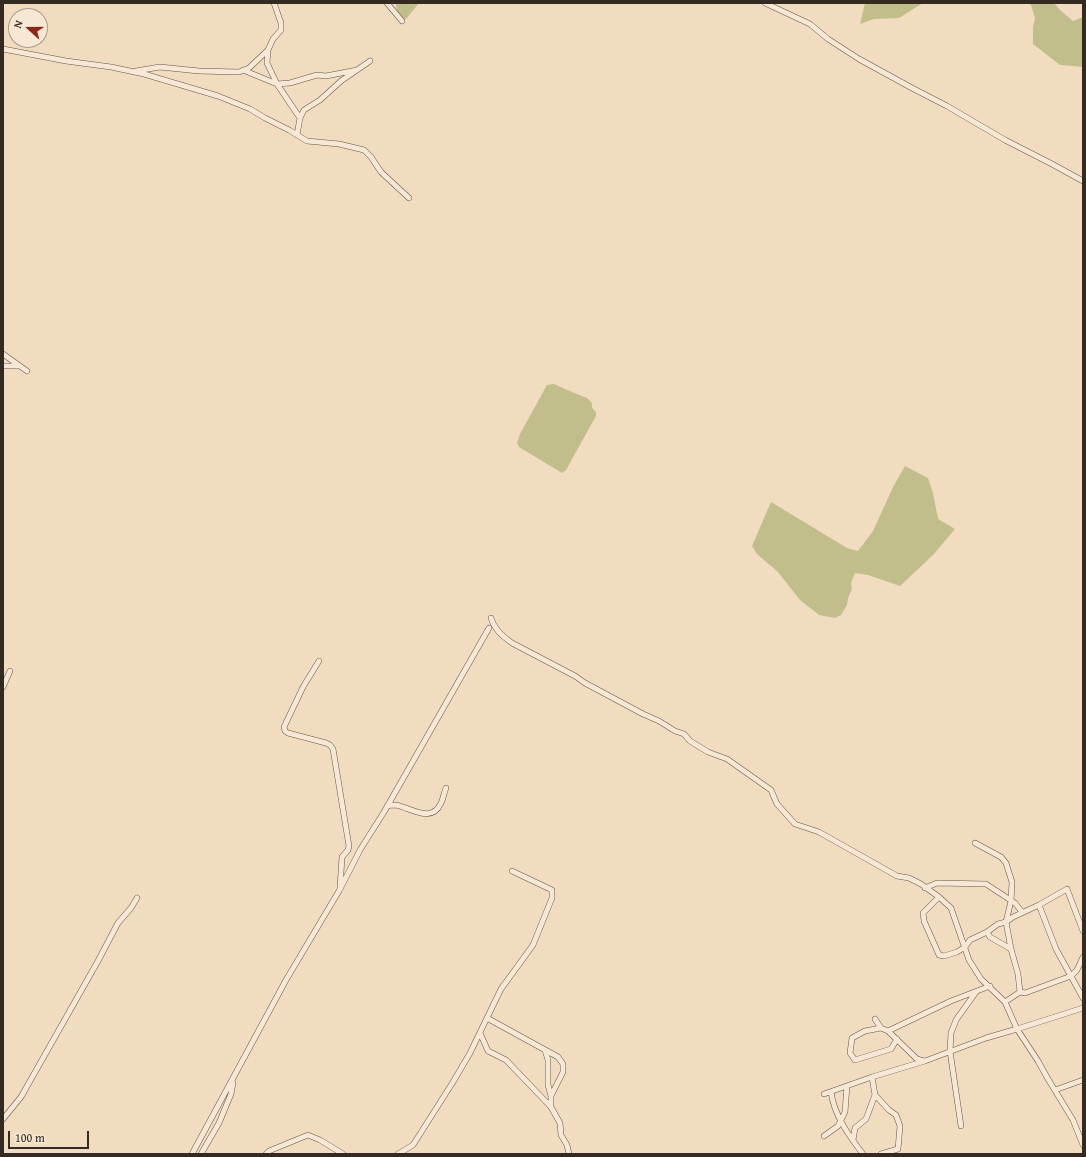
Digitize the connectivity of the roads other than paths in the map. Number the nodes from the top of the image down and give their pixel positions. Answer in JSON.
{"nodes":[{"id":1,"x":274,"y":3,"type":"edge"},
{"id":2,"x":387,"y":3,"type":"edge"},
{"id":3,"x":765,"y":3,"type":"edge"},
{"id":4,"x":402,"y":21,"type":"dead end"},
{"id":5,"x":3,"y":48,"type":"edge"},
{"id":6,"x":268,"y":50,"type":"junction"},
{"id":7,"x":370,"y":61,"type":"dead end"},
{"id":8,"x":243,"y":70,"type":"junction"},
{"id":9,"x":357,"y":70,"type":"junction"},
{"id":10,"x":133,"y":72,"type":"junction"},
{"id":11,"x":277,"y":84,"type":"junction"},
{"id":12,"x":300,"y":118,"type":"junction"},
{"id":13,"x":297,"y":135,"type":"junction"},
{"id":14,"x":1083,"y":181,"type":"edge"},
{"id":15,"x":409,"y":198,"type":"dead end"},
{"id":16,"x":3,"y":354,"type":"edge"},
{"id":17,"x":8,"y":358,"type":"junction"},
{"id":18,"x":3,"y":365,"type":"edge"},
{"id":19,"x":20,"y":366,"type":"junction"},
{"id":20,"x":27,"y":371,"type":"dead end"},
{"id":21,"x":491,"y":618,"type":"dead end"},
{"id":22,"x":489,"y":628,"type":"dead end"},
{"id":23,"x":319,"y":661,"type":"dead end"},
{"id":24,"x":10,"y":671,"type":"dead end"},
{"id":25,"x":3,"y":687,"type":"edge"},
{"id":26,"x":446,"y":788,"type":"dead end"},
{"id":27,"x":387,"y":806,"type":"junction"},
{"id":28,"x":975,"y":843,"type":"dead end"},
{"id":29,"x":512,"y":871,"type":"dead end"},
{"id":30,"x":925,"y":888,"type":"junction"},
{"id":31,"x":339,"y":891,"type":"junction"},
{"id":32,"x":940,"y":897,"type":"junction"},
{"id":33,"x":137,"y":898,"type":"dead end"},
{"id":34,"x":1011,"y":901,"type":"junction"},
{"id":35,"x":1039,"y":905,"type":"junction"},
{"id":36,"x":1022,"y":912,"type":"junction"},
{"id":37,"x":1006,"y":922,"type":"junction"},
{"id":38,"x":1083,"y":931,"type":"edge"},
{"id":39,"x":987,"y":932,"type":"junction"},
{"id":40,"x":965,"y":948,"type":"junction"},
{"id":41,"x":1011,"y":949,"type":"junction"},
{"id":42,"x":1083,"y":957,"type":"edge"},
{"id":43,"x":1071,"y":976,"type":"junction"},
{"id":44,"x":990,"y":986,"type":"junction"},
{"id":45,"x":976,"y":992,"type":"junction"},
{"id":46,"x":1020,"y":992,"type":"junction"},
{"id":47,"x":1083,"y":998,"type":"edge"},
{"id":48,"x":1005,"y":1002,"type":"junction"},
{"id":49,"x":1083,"y":1008,"type":"edge"},
{"id":50,"x":487,"y":1018,"type":"junction"},
{"id":51,"x":875,"y":1019,"type":"dead end"},
{"id":52,"x":881,"y":1028,"type":"junction"},
{"id":53,"x":1017,"y":1029,"type":"junction"},
{"id":54,"x":888,"y":1031,"type":"junction"},
{"id":55,"x":480,"y":1033,"type":"junction"},
{"id":56,"x":896,"y":1039,"type":"junction"},
{"id":57,"x":545,"y":1050,"type":"junction"},
{"id":58,"x":950,"y":1051,"type":"junction"},
{"id":59,"x":925,"y":1061,"type":"junction"},
{"id":60,"x":235,"y":1075,"type":"junction"},
{"id":61,"x":872,"y":1077,"type":"junction"},
{"id":62,"x":1083,"y":1080,"type":"edge"},
{"id":63,"x":847,"y":1086,"type":"junction"},
{"id":64,"x":1055,"y":1090,"type":"junction"},
{"id":65,"x":875,"y":1095,"type":"junction"},
{"id":66,"x":552,"y":1096,"type":"junction"},
{"id":67,"x":551,"y":1107,"type":"junction"},
{"id":68,"x":3,"y":1118,"type":"edge"},
{"id":69,"x":841,"y":1121,"type":"junction"},
{"id":70,"x":961,"y":1126,"type":"dead end"},
{"id":71,"x":824,"y":1136,"type":"dead end"},
{"id":72,"x":853,"y":1140,"type":"junction"},
{"id":73,"x":1083,"y":1145,"type":"edge"},
{"id":74,"x":898,"y":1151,"type":"edge"},
{"id":75,"x":192,"y":1154,"type":"edge"},
{"id":76,"x":201,"y":1154,"type":"edge"},
{"id":77,"x":266,"y":1154,"type":"edge"},
{"id":78,"x":343,"y":1154,"type":"edge"},
{"id":79,"x":398,"y":1154,"type":"edge"},
{"id":80,"x":569,"y":1154,"type":"edge"},
{"id":81,"x":863,"y":1154,"type":"edge"},
{"id":82,"x":881,"y":1154,"type":"edge"}],
"edges":[{"from":1,"to":6,"type":"street"},
{"from":2,"to":4,"type":"street"},
{"from":3,"to":14,"type":"street"},
{"from":5,"to":10,"type":"street"},
{"from":6,"to":8,"type":"street"},
{"from":6,"to":11,"type":"street"},
{"from":7,"to":9,"type":"street"},
{"from":8,"to":10,"type":"street"},
{"from":8,"to":11,"type":"street"},
{"from":9,"to":11,"type":"street"},
{"from":9,"to":12,"type":"street"},
{"from":10,"to":13,"type":"street"},
{"from":11,"to":12,"type":"street"},
{"from":12,"to":13,"type":"street"},
{"from":13,"to":15,"type":"street"},
{"from":16,"to":17,"type":"street"},
{"from":17,"to":18,"type":"street"},
{"from":17,"to":19,"type":"street"},
{"from":18,"to":19,"type":"street"},
{"from":19,"to":20,"type":"street"},
{"from":21,"to":30,"type":"street"},
{"from":22,"to":27,"type":"street"},
{"from":23,"to":31,"type":"street"},
{"from":24,"to":25,"type":"street"},
{"from":26,"to":27,"type":"street"},
{"from":27,"to":31,"type":"street"},
{"from":28,"to":34,"type":"street"},
{"from":29,"to":50,"type":"street"},
{"from":30,"to":32,"type":"street"},
{"from":30,"to":34,"type":"street"},
{"from":31,"to":60,"type":"street"},
{"from":32,"to":40,"type":"street"},
{"from":32,"to":40,"type":"street"},
{"from":33,"to":68,"type":"street"},
{"from":34,"to":36,"type":"street"},
{"from":34,"to":37,"type":"street"},
{"from":35,"to":36,"type":"street"},
{"from":35,"to":38,"type":"street"},
{"from":35,"to":43,"type":"street"},
{"from":36,"to":37,"type":"street"},
{"from":37,"to":39,"type":"street"},
{"from":37,"to":41,"type":"street"},
{"from":39,"to":40,"type":"street"},
{"from":39,"to":41,"type":"street"},
{"from":40,"to":44,"type":"street"},
{"from":41,"to":46,"type":"street"},
{"from":42,"to":43,"type":"street"},
{"from":43,"to":46,"type":"street"},
{"from":43,"to":47,"type":"street"},
{"from":44,"to":45,"type":"street"},
{"from":44,"to":48,"type":"street"},
{"from":45,"to":54,"type":"street"},
{"from":45,"to":58,"type":"street"},
{"from":46,"to":48,"type":"street"},
{"from":48,"to":53,"type":"street"},
{"from":49,"to":53,"type":"street"},
{"from":50,"to":55,"type":"street"},
{"from":50,"to":57,"type":"street"},
{"from":51,"to":52,"type":"street"},
{"from":52,"to":54,"type":"street"},
{"from":52,"to":56,"type":"street"},
{"from":53,"to":58,"type":"street"},
{"from":53,"to":64,"type":"street"},
{"from":54,"to":56,"type":"street"},
{"from":55,"to":67,"type":"street"},
{"from":55,"to":79,"type":"street"},
{"from":56,"to":59,"type":"street"},
{"from":57,"to":66,"type":"street"},
{"from":57,"to":66,"type":"street"},
{"from":58,"to":59,"type":"street"},
{"from":58,"to":70,"type":"street"},
{"from":59,"to":61,"type":"street"},
{"from":60,"to":75,"type":"street"},
{"from":60,"to":76,"type":"street"},
{"from":61,"to":63,"type":"street"},
{"from":61,"to":65,"type":"street"},
{"from":62,"to":64,"type":"street"},
{"from":63,"to":69,"type":"street"},
{"from":63,"to":69,"type":"street"},
{"from":64,"to":73,"type":"street"},
{"from":65,"to":72,"type":"street"},
{"from":65,"to":74,"type":"street"},
{"from":66,"to":67,"type":"street"},
{"from":67,"to":80,"type":"street"},
{"from":69,"to":71,"type":"street"},
{"from":69,"to":72,"type":"street"},
{"from":72,"to":81,"type":"street"},
{"from":74,"to":82,"type":"street"},
{"from":77,"to":78,"type":"street"}]}
